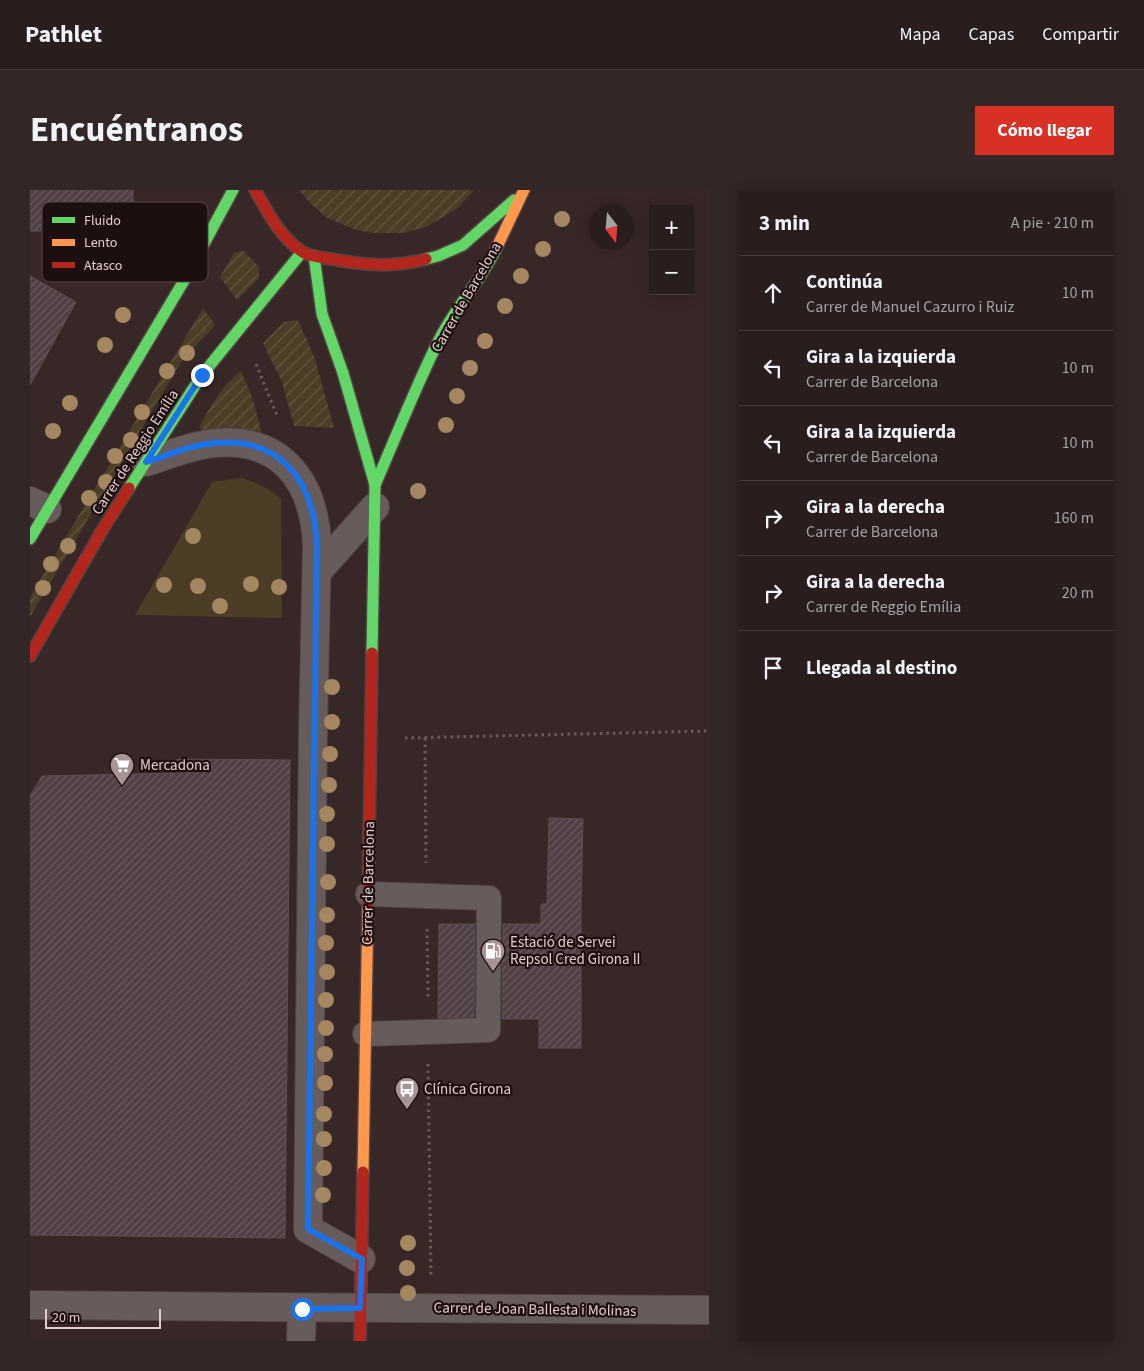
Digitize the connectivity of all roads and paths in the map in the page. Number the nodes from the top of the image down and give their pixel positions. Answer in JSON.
{"nodes":[{"id":1,"x":233,"y":190,"type":"edge"},
{"id":2,"x":255,"y":190,"type":"edge"},
{"id":3,"x":523,"y":191,"type":"edge"},
{"id":4,"x":208,"y":239,"type":"edge"},
{"id":5,"x":302,"y":252,"type":"junction"},
{"id":6,"x":314,"y":256,"type":"junction"},
{"id":7,"x":180,"y":282,"type":"edge"},
{"id":8,"x":146,"y":462,"type":"junction"},
{"id":9,"x":375,"y":496,"type":"junction"},
{"id":10,"x":38,"y":505,"type":"edge"},
{"id":11,"x":30,"y":539,"type":"edge"},
{"id":12,"x":317,"y":572,"type":"junction"},
{"id":13,"x":30,"y":656,"type":"edge"},
{"id":14,"x":709,"y":731,"type":"edge"},
{"id":15,"x":370,"y":739,"type":"junction"},
{"id":16,"x":368,"y":894,"type":"junction"},
{"id":17,"x":365,"y":1034,"type":"junction"},
{"id":18,"x":362,"y":1259,"type":"junction"},
{"id":19,"x":30,"y":1306,"type":"edge"},
{"id":20,"x":360,"y":1308,"type":"junction"},
{"id":21,"x":302,"y":1309,"type":"junction"},
{"id":22,"x":709,"y":1310,"type":"edge"},
{"id":23,"x":301,"y":1341,"type":"edge"},
{"id":24,"x":360,"y":1341,"type":"edge"}],
"edges":[{"from":1,"to":4,"type":"main road"},
{"from":2,"to":5,"type":"main road"},
{"from":3,"to":6,"type":"main road"},
{"from":3,"to":9,"type":"main road","name":"Carrer de Barcelona"},
{"from":5,"to":6,"type":"main road"},
{"from":5,"to":8,"type":"main road","name":"Carrer de Reggio Emília"},
{"from":6,"to":9,"type":"main road","name":"Carrer de Barcelona"},
{"from":7,"to":10,"type":"main road"},
{"from":8,"to":12,"type":"street"},
{"from":8,"to":13,"type":"main road","name":"Carrer de Reggio Emília"},
{"from":9,"to":12,"type":"street","name":"Carrer de Barcelona"},
{"from":9,"to":15,"type":"main road","name":"Carrer de Barcelona"},
{"from":10,"to":11,"type":"main road"},
{"from":12,"to":18,"type":"street"},
{"from":14,"to":15,"type":"path"},
{"from":15,"to":16,"type":"main road","name":"Carrer de Barcelona"},
{"from":16,"to":17,"type":"main road","name":"Carrer de Barcelona"},
{"from":16,"to":17,"type":"lane"},
{"from":17,"to":18,"type":"main road","name":"Carrer de Barcelona"},
{"from":18,"to":20,"type":"main road","name":"Carrer de Barcelona"},
{"from":19,"to":21,"type":"street","name":"Carrer de Joan Ballesta i Molinas"},
{"from":20,"to":21,"type":"street","name":"Carrer de Joan Ballesta i Molinas"},
{"from":20,"to":22,"type":"street","name":"Carrer de Joan Ballesta i Molinas"},
{"from":20,"to":24,"type":"main road","name":"Carrer de Barcelona"},
{"from":21,"to":23,"type":"street"}]}
